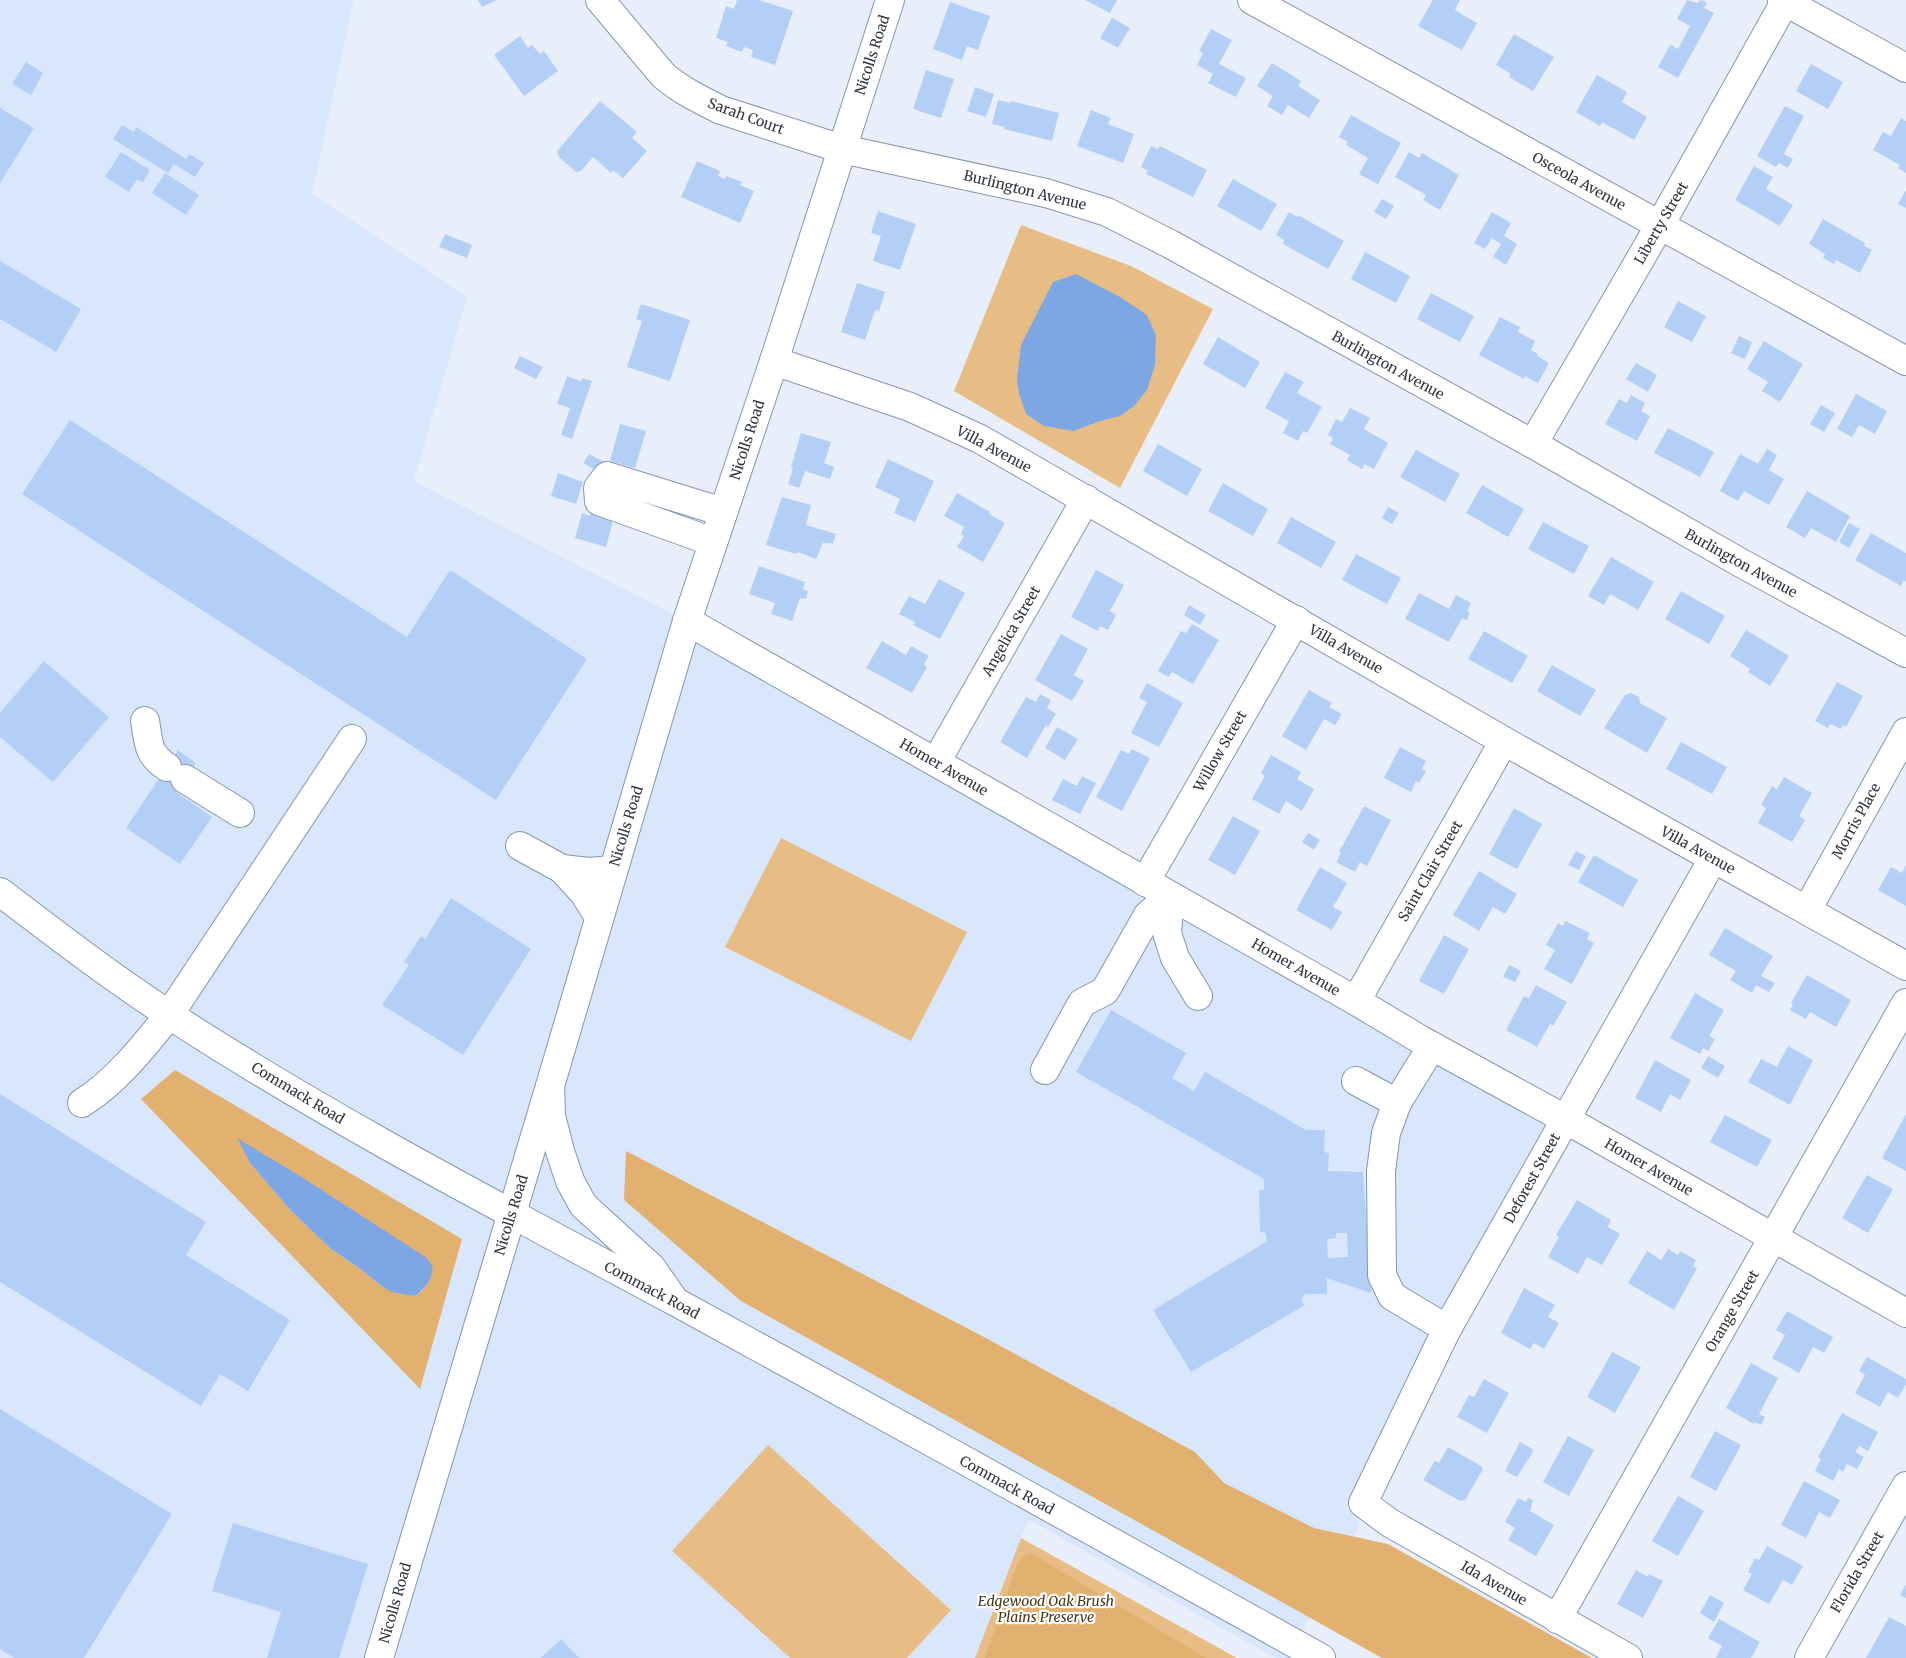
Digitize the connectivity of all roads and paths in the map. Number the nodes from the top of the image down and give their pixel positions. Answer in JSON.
{"nodes":[{"id":1,"x":600,"y":0,"type":"edge"},
{"id":2,"x":890,"y":0,"type":"edge"},
{"id":3,"x":1252,"y":0,"type":"edge"},
{"id":4,"x":1784,"y":1,"type":"edge"},
{"id":5,"x":1906,"y":68,"type":"edge"},
{"id":6,"x":842,"y":149,"type":"junction"},
{"id":7,"x":1660,"y":225,"type":"junction"},
{"id":8,"x":774,"y":361,"type":"junction"},
{"id":9,"x":1906,"y":361,"type":"edge"},
{"id":10,"x":1533,"y":444,"type":"junction"},
{"id":11,"x":1086,"y":499,"type":"junction"},
{"id":12,"x":723,"y":512,"type":"junction"},
{"id":13,"x":713,"y":542,"type":"junction"},
{"id":14,"x":687,"y":620,"type":"junction"},
{"id":15,"x":1296,"y":620,"type":"junction"},
{"id":16,"x":1906,"y":654,"type":"edge"},
{"id":17,"x":145,"y":721,"type":"dead end"},
{"id":18,"x":1906,"y":732,"type":"edge"},
{"id":19,"x":352,"y":738,"type":"dead end"},
{"id":20,"x":1504,"y":741,"type":"junction"},
{"id":21,"x":936,"y":762,"type":"junction"},
{"id":22,"x":240,"y":814,"type":"dead end"},
{"id":23,"x":520,"y":846,"type":"dead end"},
{"id":24,"x":1713,"y":859,"type":"junction"},
{"id":25,"x":562,"y":869,"type":"junction"},
{"id":26,"x":613,"y":870,"type":"junction"},
{"id":27,"x":1145,"y":882,"type":"junction"},
{"id":28,"x":0,"y":892,"type":"edge"},
{"id":29,"x":1170,"y":896,"type":"junction"},
{"id":30,"x":1807,"y":910,"type":"junction"},
{"id":31,"x":599,"y":917,"type":"junction"},
{"id":32,"x":1906,"y":966,"type":"edge"},
{"id":33,"x":1198,"y":996,"type":"dead end"},
{"id":34,"x":1356,"y":1001,"type":"junction"},
{"id":35,"x":1906,"y":1003,"type":"edge"},
{"id":36,"x":170,"y":1014,"type":"junction"},
{"id":37,"x":1432,"y":1046,"type":"junction"},
{"id":38,"x":1045,"y":1070,"type":"dead end"},
{"id":39,"x":1356,"y":1081,"type":"dead end"},
{"id":40,"x":550,"y":1086,"type":"junction"},
{"id":41,"x":82,"y":1103,"type":"dead end"},
{"id":42,"x":1397,"y":1103,"type":"junction"},
{"id":43,"x":1565,"y":1119,"type":"junction"},
{"id":44,"x":512,"y":1215,"type":"junction"},
{"id":45,"x":1773,"y":1238,"type":"junction"},
{"id":46,"x":676,"y":1302,"type":"junction"},
{"id":47,"x":1906,"y":1313,"type":"edge"},
{"id":48,"x":1447,"y":1329,"type":"junction"},
{"id":49,"x":1906,"y":1486,"type":"edge"},
{"id":50,"x":1362,"y":1503,"type":"joint"},
{"id":51,"x":1557,"y":1619,"type":"junction"},
{"id":52,"x":379,"y":1658,"type":"edge"},
{"id":53,"x":1321,"y":1658,"type":"edge"},
{"id":54,"x":1628,"y":1658,"type":"edge"},
{"id":55,"x":1809,"y":1658,"type":"edge"}],
"edges":[{"from":1,"to":6,"type":"street","name":"Sarah Court"},
{"from":2,"to":6,"type":"street","name":"Nicolls Road"},
{"from":3,"to":7,"type":"street","name":"Osceola Avenue"},
{"from":4,"to":5,"type":"street"},
{"from":4,"to":7,"type":"street","name":"Liberty Street"},
{"from":6,"to":8,"type":"street","name":"Nicolls Road"},
{"from":6,"to":10,"type":"street","name":"Burlington Avenue"},
{"from":7,"to":9,"type":"street","name":"Osceola Avenue"},
{"from":7,"to":10,"type":"street","name":"Liberty Street"},
{"from":8,"to":11,"type":"street","name":"Villa Avenue"},
{"from":8,"to":12,"type":"street","name":"Nicolls Road"},
{"from":10,"to":16,"type":"street","name":"Burlington Avenue"},
{"from":11,"to":15,"type":"street","name":"Villa Avenue"},
{"from":11,"to":21,"type":"street","name":"Angelica Street"},
{"from":12,"to":13,"type":"street","name":"Nicolls Road"},
{"from":12,"to":13,"type":"street"},
{"from":13,"to":14,"type":"street","name":"Nicolls Road"},
{"from":14,"to":21,"type":"street","name":"Homer Avenue"},
{"from":14,"to":26,"type":"street","name":"Nicolls Road"},
{"from":15,"to":20,"type":"street","name":"Villa Avenue"},
{"from":15,"to":27,"type":"street","name":"Willow Street"},
{"from":17,"to":22,"type":"street"},
{"from":18,"to":30,"type":"street","name":"Morris Place"},
{"from":19,"to":36,"type":"street"},
{"from":20,"to":24,"type":"street","name":"Villa Avenue"},
{"from":20,"to":34,"type":"street","name":"Saint Clair Street"},
{"from":21,"to":27,"type":"street","name":"Homer Avenue"},
{"from":23,"to":25,"type":"street"},
{"from":24,"to":30,"type":"street","name":"Villa Avenue"},
{"from":24,"to":43,"type":"street","name":"Deforest Street"},
{"from":25,"to":26,"type":"street"},
{"from":25,"to":31,"type":"street"},
{"from":26,"to":31,"type":"street","name":"Nicolls Road"},
{"from":27,"to":29,"type":"street","name":"Homer Avenue"},
{"from":28,"to":36,"type":"street","name":"Commack Road"},
{"from":29,"to":33,"type":"street"},
{"from":29,"to":34,"type":"street","name":"Homer Avenue"},
{"from":29,"to":38,"type":"street"},
{"from":30,"to":32,"type":"street","name":"Villa Avenue"},
{"from":31,"to":40,"type":"street","name":"Nicolls Road"},
{"from":34,"to":37,"type":"street","name":"Homer Avenue"},
{"from":35,"to":45,"type":"street","name":"Orange Street"},
{"from":36,"to":41,"type":"street"},
{"from":36,"to":44,"type":"street","name":"Commack Road"},
{"from":37,"to":42,"type":"street"},
{"from":37,"to":43,"type":"street","name":"Homer Avenue"},
{"from":39,"to":42,"type":"street"},
{"from":40,"to":44,"type":"street","name":"Nicolls Road"},
{"from":40,"to":46,"type":"street"},
{"from":42,"to":48,"type":"street"},
{"from":43,"to":45,"type":"street","name":"Homer Avenue"},
{"from":43,"to":48,"type":"street","name":"Deforest Street"},
{"from":44,"to":46,"type":"street","name":"Commack Road"},
{"from":44,"to":52,"type":"street","name":"Nicolls Road"},
{"from":45,"to":47,"type":"street","name":"Homer Avenue"},
{"from":45,"to":51,"type":"street","name":"Orange Street"},
{"from":46,"to":53,"type":"street","name":"Commack Road"},
{"from":48,"to":50,"type":"street","name":"Deforest Street"},
{"from":49,"to":55,"type":"street","name":"Florida Street"},
{"from":50,"to":51,"type":"street","name":"Ida Avenue"},
{"from":51,"to":54,"type":"street","name":"Ida Avenue"}]}
